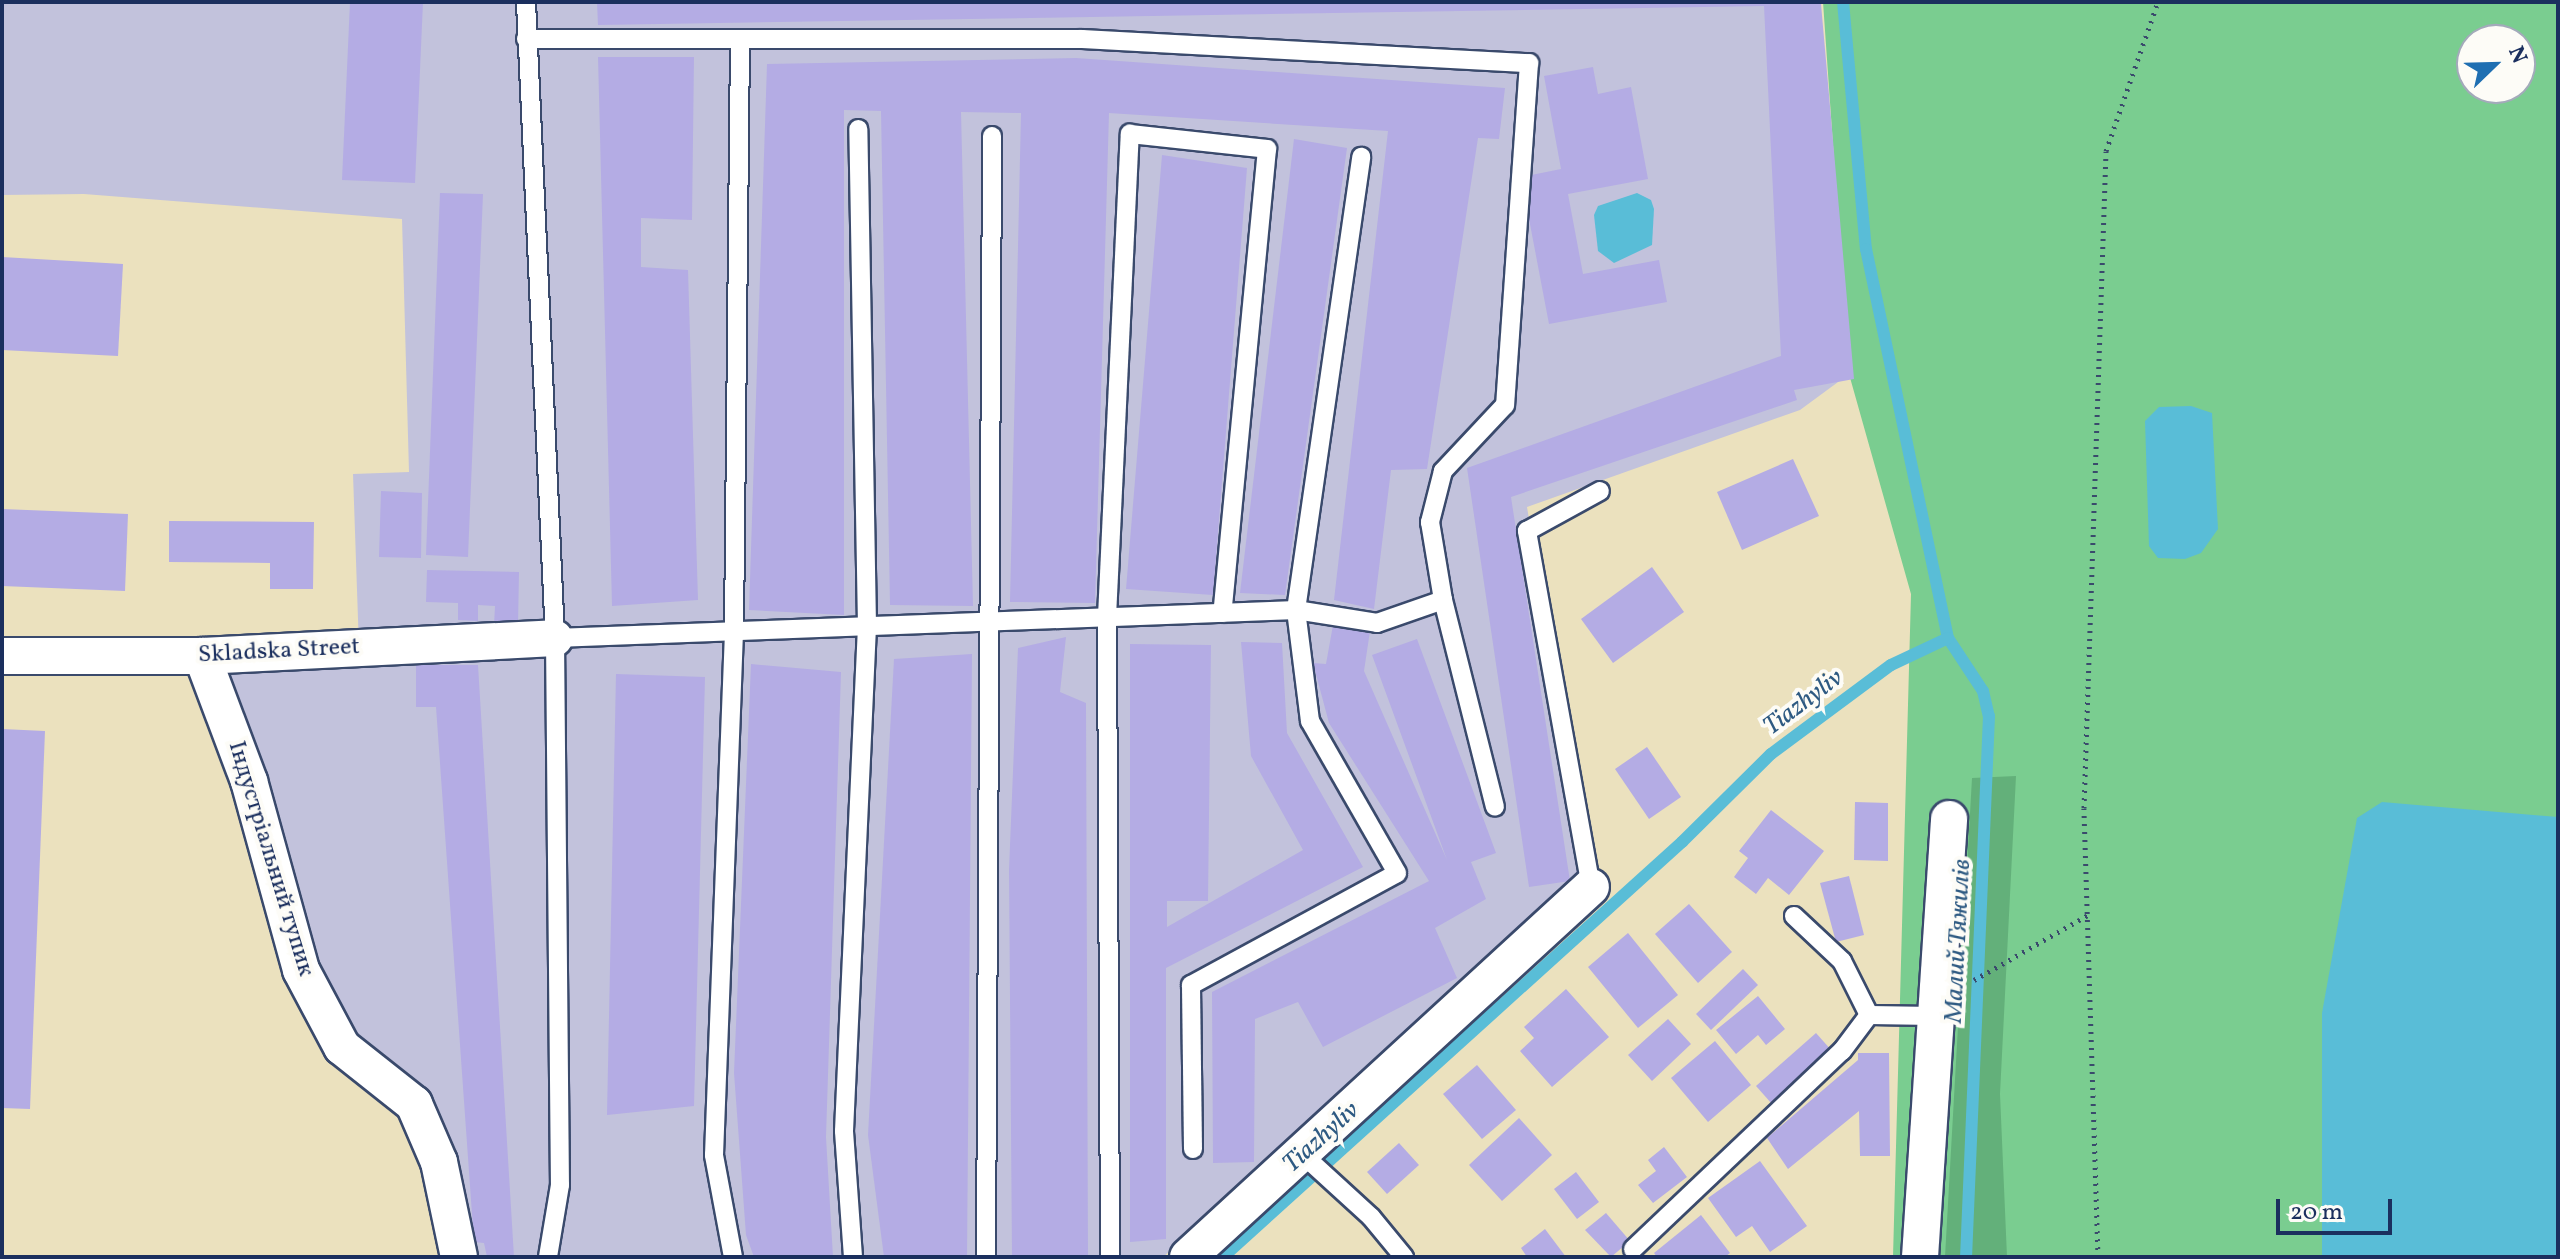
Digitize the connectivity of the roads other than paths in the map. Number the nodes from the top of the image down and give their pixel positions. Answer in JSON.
{"nodes":[{"id":1,"x":526,"y":2,"type":"edge"},
{"id":2,"x":526,"y":39,"type":"junction"},
{"id":3,"x":740,"y":39,"type":"junction"},
{"id":4,"x":858,"y":129,"type":"dead end"},
{"id":5,"x":992,"y":136,"type":"dead end"},
{"id":6,"x":1361,"y":157,"type":"dead end"},
{"id":7,"x":1600,"y":491,"type":"dead end"},
{"id":8,"x":1443,"y":600,"type":"junction"},
{"id":9,"x":1296,"y":610,"type":"junction"},
{"id":10,"x":1222,"y":613,"type":"junction"},
{"id":11,"x":1107,"y":617,"type":"junction"},
{"id":12,"x":990,"y":622,"type":"junction"},
{"id":13,"x":867,"y":626,"type":"junction"},
{"id":14,"x":734,"y":631,"type":"junction"},
{"id":15,"x":555,"y":638,"type":"junction"},
{"id":16,"x":2,"y":656,"type":"edge"},
{"id":17,"x":202,"y":656,"type":"junction"},
{"id":18,"x":1495,"y":807,"type":"dead end"},
{"id":19,"x":1949,"y":819,"type":"dead end"},
{"id":20,"x":1591,"y":887,"type":"joint"},
{"id":21,"x":1794,"y":916,"type":"dead end"},
{"id":22,"x":1869,"y":1015,"type":"junction"},
{"id":23,"x":1935,"y":1016,"type":"junction"},
{"id":24,"x":1193,"y":1149,"type":"dead end"},
{"id":25,"x":1307,"y":1159,"type":"junction"},
{"id":26,"x":1633,"y":1249,"type":"dead end"},
{"id":27,"x":459,"y":1257,"type":"edge"},
{"id":28,"x":548,"y":1257,"type":"edge"},
{"id":29,"x":733,"y":1257,"type":"edge"},
{"id":30,"x":853,"y":1257,"type":"edge"},
{"id":31,"x":986,"y":1257,"type":"edge"},
{"id":32,"x":1110,"y":1257,"type":"edge"},
{"id":33,"x":1188,"y":1257,"type":"edge"},
{"id":34,"x":1404,"y":1257,"type":"edge"},
{"id":35,"x":1920,"y":1257,"type":"edge"}],
"edges":[{"from":1,"to":2,"type":"lane"},
{"from":2,"to":3,"type":"lane"},
{"from":2,"to":15,"type":"lane"},
{"from":3,"to":8,"type":"lane"},
{"from":3,"to":14,"type":"lane"},
{"from":4,"to":13,"type":"lane"},
{"from":5,"to":12,"type":"lane"},
{"from":6,"to":9,"type":"lane"},
{"from":7,"to":20,"type":"lane"},
{"from":8,"to":9,"type":"lane"},
{"from":8,"to":18,"type":"lane"},
{"from":9,"to":10,"type":"lane"},
{"from":9,"to":24,"type":"lane"},
{"from":10,"to":11,"type":"lane"},
{"from":10,"to":11,"type":"lane"},
{"from":11,"to":12,"type":"lane"},
{"from":11,"to":32,"type":"lane"},
{"from":12,"to":13,"type":"lane"},
{"from":12,"to":31,"type":"lane"},
{"from":13,"to":14,"type":"lane"},
{"from":13,"to":30,"type":"lane"},
{"from":14,"to":15,"type":"lane"},
{"from":14,"to":29,"type":"lane"},
{"from":15,"to":17,"type":"street","name":"Skladska Street"},
{"from":15,"to":28,"type":"lane"},
{"from":16,"to":17,"type":"street","name":"Skladska Street"},
{"from":17,"to":27,"type":"street","name":"Індустріальний тупик"},
{"from":19,"to":23,"type":"street"},
{"from":20,"to":25,"type":"street"},
{"from":21,"to":22,"type":"lane"},
{"from":22,"to":23,"type":"lane"},
{"from":22,"to":26,"type":"lane"},
{"from":23,"to":35,"type":"street"},
{"from":25,"to":33,"type":"street"},
{"from":25,"to":34,"type":"lane"}]}
